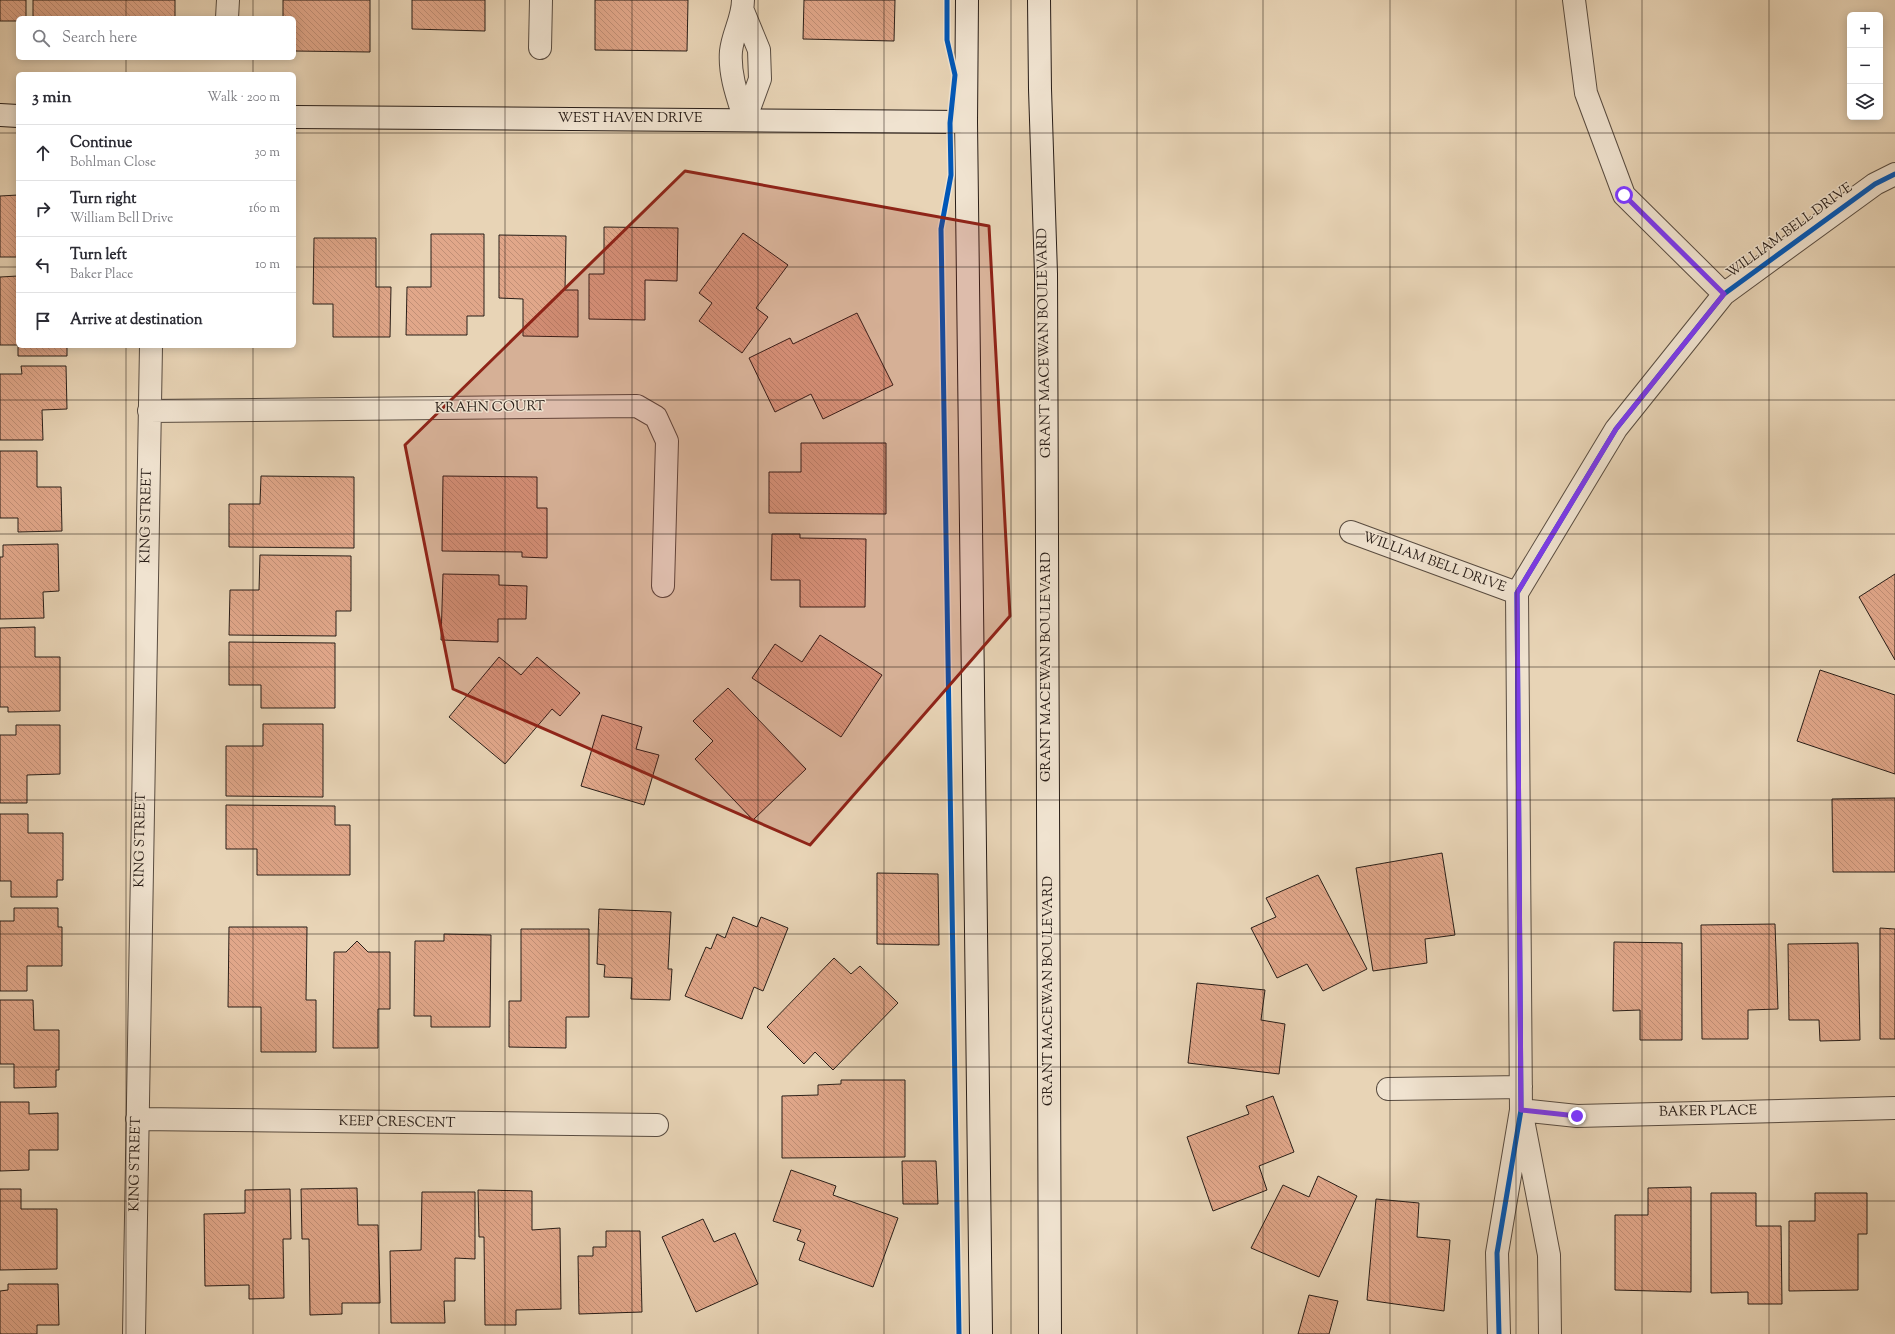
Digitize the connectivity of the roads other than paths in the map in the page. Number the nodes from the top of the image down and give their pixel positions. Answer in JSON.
{"nodes":[{"id":1,"x":228,"y":0,"type":"edge"},
{"id":2,"x":541,"y":0,"type":"edge"},
{"id":3,"x":967,"y":0,"type":"edge"},
{"id":4,"x":1038,"y":0,"type":"edge"},
{"id":5,"x":1574,"y":0,"type":"edge"},
{"id":6,"x":743,"y":5,"type":"edge"},
{"id":7,"x":227,"y":16,"type":"edge"},
{"id":8,"x":540,"y":48,"type":"dead end"},
{"id":9,"x":0,"y":115,"type":"edge"},
{"id":10,"x":16,"y":116,"type":"edge"},
{"id":11,"x":296,"y":117,"type":"edge"},
{"id":12,"x":745,"y":120,"type":"junction"},
{"id":13,"x":966,"y":122,"type":"junction"},
{"id":14,"x":1895,"y":174,"type":"edge"},
{"id":15,"x":1724,"y":294,"type":"junction"},
{"id":16,"x":151,"y":348,"type":"edge"},
{"id":17,"x":149,"y":411,"type":"junction"},
{"id":18,"x":1351,"y":532,"type":"dead end"},
{"id":19,"x":664,"y":586,"type":"dead end"},
{"id":20,"x":1517,"y":593,"type":"junction"},
{"id":21,"x":1521,"y":1087,"type":"junction"},
{"id":22,"x":1388,"y":1089,"type":"dead end"},
{"id":23,"x":1895,"y":1108,"type":"edge"},
{"id":24,"x":1521,"y":1110,"type":"junction"},
{"id":25,"x":137,"y":1119,"type":"junction"},
{"id":26,"x":656,"y":1125,"type":"dead end"},
{"id":27,"x":134,"y":1334,"type":"edge"},
{"id":28,"x":981,"y":1334,"type":"edge"},
{"id":29,"x":1050,"y":1334,"type":"edge"},
{"id":30,"x":1498,"y":1334,"type":"edge"},
{"id":31,"x":1550,"y":1334,"type":"edge"}],
"edges":[{"from":1,"to":7,"type":"street"},
{"from":2,"to":8,"type":"street"},
{"from":3,"to":13,"type":"street"},
{"from":4,"to":29,"type":"street","name":"GRANT MACEWAN BOULEVARD"},
{"from":5,"to":15,"type":"street"},
{"from":6,"to":12,"type":"street"},
{"from":9,"to":10,"type":"street"},
{"from":11,"to":12,"type":"street","name":"WEST HAVEN DRIVE"},
{"from":12,"to":13,"type":"street","name":"WEST HAVEN DRIVE"},
{"from":13,"to":28,"type":"street"},
{"from":14,"to":15,"type":"street","name":"WILLIAM BELL DRIVE"},
{"from":15,"to":20,"type":"street","name":"WILLIAM BELL DRIVE"},
{"from":16,"to":17,"type":"street","name":"KING STREET"},
{"from":17,"to":19,"type":"street","name":"KRAHN COURT"},
{"from":17,"to":25,"type":"street","name":"KING STREET"},
{"from":18,"to":20,"type":"street","name":"WILLIAM BELL DRIVE"},
{"from":20,"to":21,"type":"street","name":"WILLIAM BELL DRIVE"},
{"from":21,"to":22,"type":"street"},
{"from":21,"to":24,"type":"street","name":"WILLIAM BELL DRIVE"},
{"from":23,"to":24,"type":"street","name":"BAKER PLACE"},
{"from":24,"to":30,"type":"street","name":"WILLIAM BELL DRIVE"},
{"from":24,"to":31,"type":"street","name":"WILLIAM BELL DRIVE"},
{"from":25,"to":26,"type":"street","name":"KEEP CRESCENT"},
{"from":25,"to":27,"type":"street","name":"KING STREET"}]}
